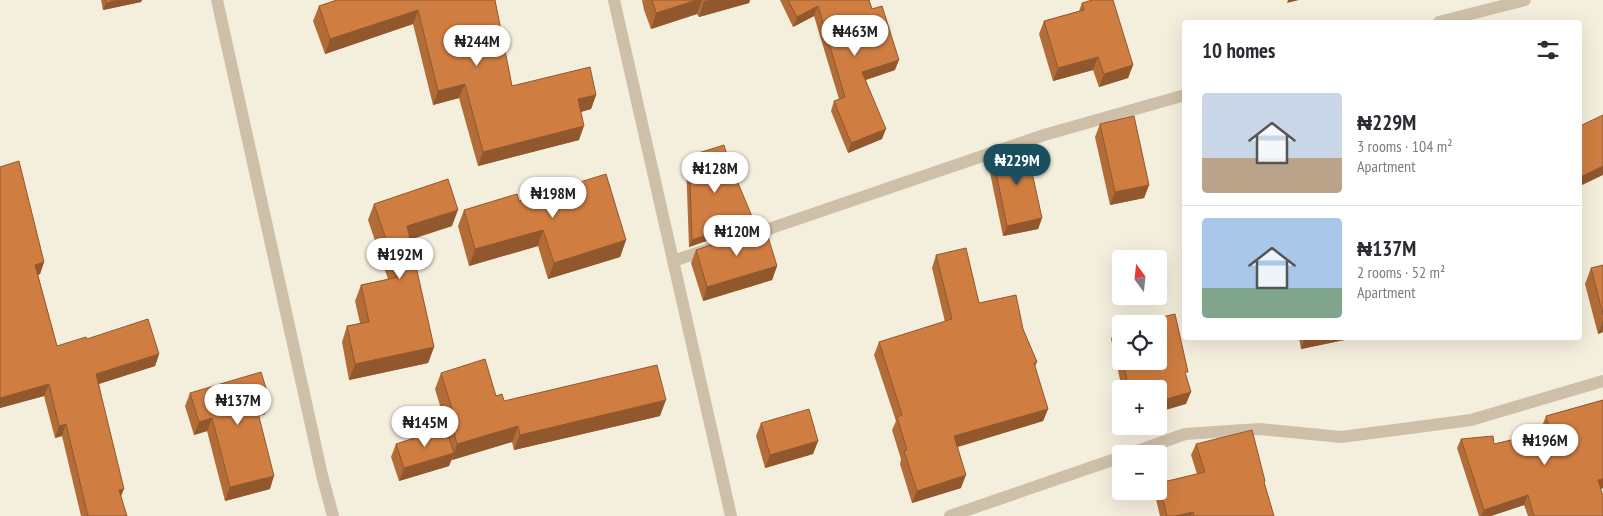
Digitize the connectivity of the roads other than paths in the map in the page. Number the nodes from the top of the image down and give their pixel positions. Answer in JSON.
{"nodes":[{"id":1,"x":217,"y":0,"type":"edge"},
{"id":2,"x":614,"y":0,"type":"edge"},
{"id":3,"x":1525,"y":0,"type":"edge"},
{"id":4,"x":1447,"y":20,"type":"edge"},
{"id":5,"x":1182,"y":96,"type":"edge"},
{"id":6,"x":738,"y":239,"type":"edge"},
{"id":7,"x":720,"y":246,"type":"edge"},
{"id":8,"x":673,"y":262,"type":"junction"},
{"id":9,"x":1603,"y":380,"type":"edge"},
{"id":10,"x":1154,"y":445,"type":"edge"},
{"id":11,"x":1112,"y":459,"type":"edge"},
{"id":12,"x":333,"y":516,"type":"edge"},
{"id":13,"x":731,"y":516,"type":"edge"},
{"id":14,"x":950,"y":516,"type":"edge"}],
"edges":[{"from":1,"to":12,"type":"street"},
{"from":2,"to":8,"type":"street"},
{"from":3,"to":4,"type":"street"},
{"from":5,"to":6,"type":"street"},
{"from":7,"to":8,"type":"street"},
{"from":8,"to":13,"type":"street"},
{"from":9,"to":10,"type":"street"},
{"from":11,"to":14,"type":"street"}]}
